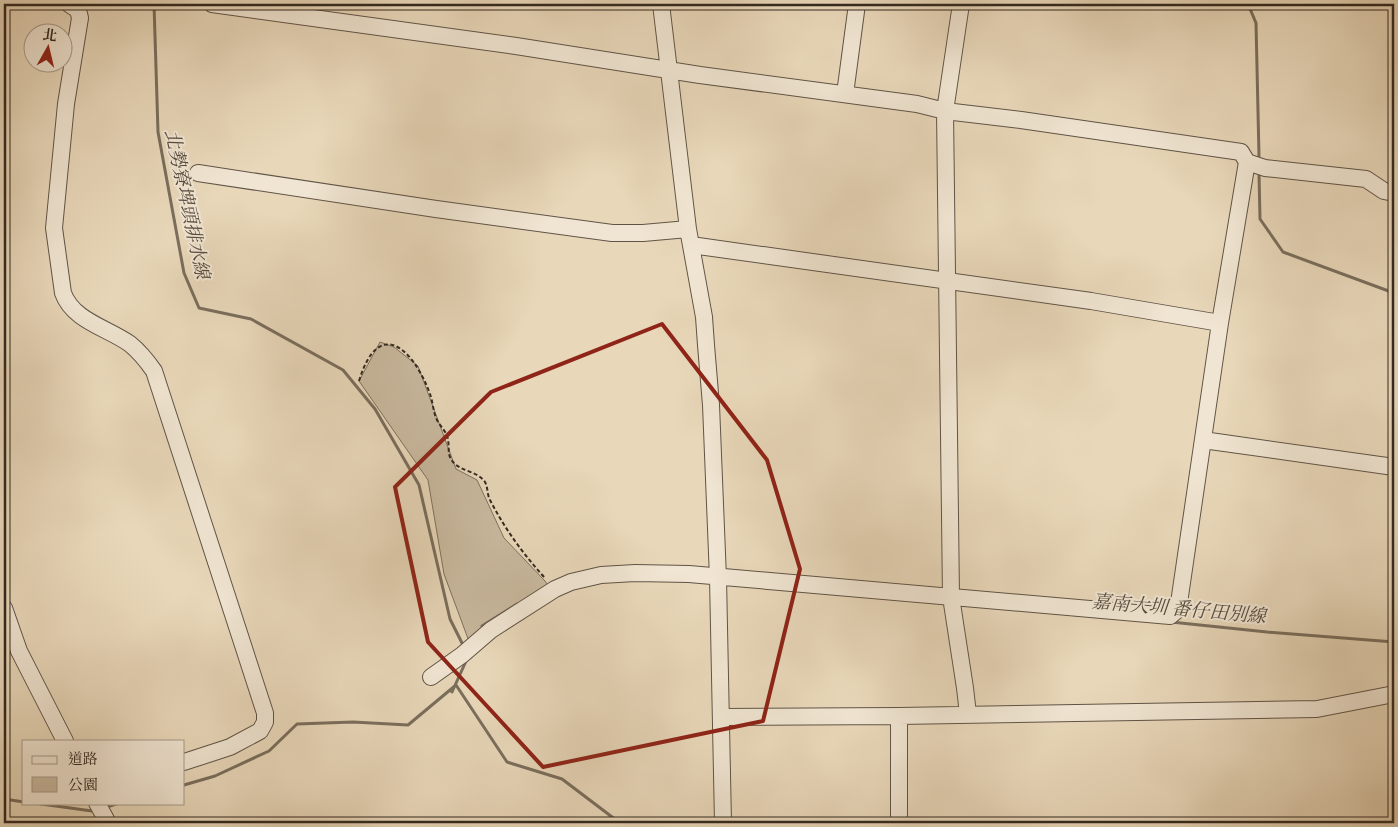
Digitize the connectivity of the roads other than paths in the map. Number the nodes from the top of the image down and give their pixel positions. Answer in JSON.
{"nodes":[{"id":1,"x":69,"y":4,"type":"edge"},
{"id":2,"x":212,"y":4,"type":"edge"},
{"id":3,"x":661,"y":4,"type":"edge"},
{"id":4,"x":857,"y":4,"type":"edge"},
{"id":5,"x":960,"y":4,"type":"edge"},
{"id":6,"x":669,"y":70,"type":"junction"},
{"id":7,"x":845,"y":94,"type":"junction"},
{"id":8,"x":945,"y":111,"type":"junction"},
{"id":9,"x":1247,"y":162,"type":"junction"},
{"id":10,"x":198,"y":173,"type":"dead end"},
{"id":11,"x":1394,"y":193,"type":"edge"},
{"id":12,"x":688,"y":229,"type":"junction"},
{"id":13,"x":691,"y":245,"type":"junction"},
{"id":14,"x":947,"y":280,"type":"junction"},
{"id":15,"x":1220,"y":323,"type":"junction"},
{"id":16,"x":1203,"y":440,"type":"junction"},
{"id":17,"x":1394,"y":467,"type":"edge"},
{"id":18,"x":718,"y":578,"type":"junction"},
{"id":19,"x":951,"y":597,"type":"junction"},
{"id":20,"x":4,"y":608,"type":"edge"},
{"id":21,"x":11,"y":651,"type":"edge"},
{"id":22,"x":431,"y":677,"type":"dead end"},
{"id":23,"x":1394,"y":694,"type":"edge"},
{"id":24,"x":968,"y":714,"type":"junction"},
{"id":25,"x":899,"y":716,"type":"junction"},
{"id":26,"x":721,"y":717,"type":"junction"},
{"id":27,"x":64,"y":740,"type":"edge"},
{"id":28,"x":185,"y":762,"type":"edge"},
{"id":29,"x":98,"y":804,"type":"edge"},
{"id":30,"x":899,"y":815,"type":"dead end"},
{"id":31,"x":108,"y":823,"type":"edge"},
{"id":32,"x":723,"y":823,"type":"edge"}],
"edges":[{"from":1,"to":28,"type":"street"},
{"from":2,"to":6,"type":"street"},
{"from":3,"to":6,"type":"street"},
{"from":4,"to":7,"type":"street"},
{"from":5,"to":8,"type":"street"},
{"from":6,"to":7,"type":"street"},
{"from":6,"to":12,"type":"street"},
{"from":7,"to":8,"type":"street"},
{"from":8,"to":9,"type":"street"},
{"from":8,"to":14,"type":"street"},
{"from":9,"to":11,"type":"street"},
{"from":9,"to":15,"type":"street"},
{"from":10,"to":12,"type":"street"},
{"from":12,"to":13,"type":"street"},
{"from":13,"to":14,"type":"street"},
{"from":13,"to":18,"type":"street"},
{"from":14,"to":15,"type":"street"},
{"from":14,"to":19,"type":"street"},
{"from":15,"to":16,"type":"street"},
{"from":16,"to":17,"type":"street"},
{"from":16,"to":19,"type":"street"},
{"from":18,"to":19,"type":"street"},
{"from":18,"to":22,"type":"street"},
{"from":18,"to":26,"type":"street"},
{"from":19,"to":24,"type":"street"},
{"from":20,"to":21,"type":"street"},
{"from":21,"to":27,"type":"street"},
{"from":23,"to":24,"type":"street"},
{"from":24,"to":25,"type":"street"},
{"from":25,"to":26,"type":"street"},
{"from":25,"to":30,"type":"street"},
{"from":26,"to":32,"type":"street"},
{"from":29,"to":31,"type":"street"}]}
